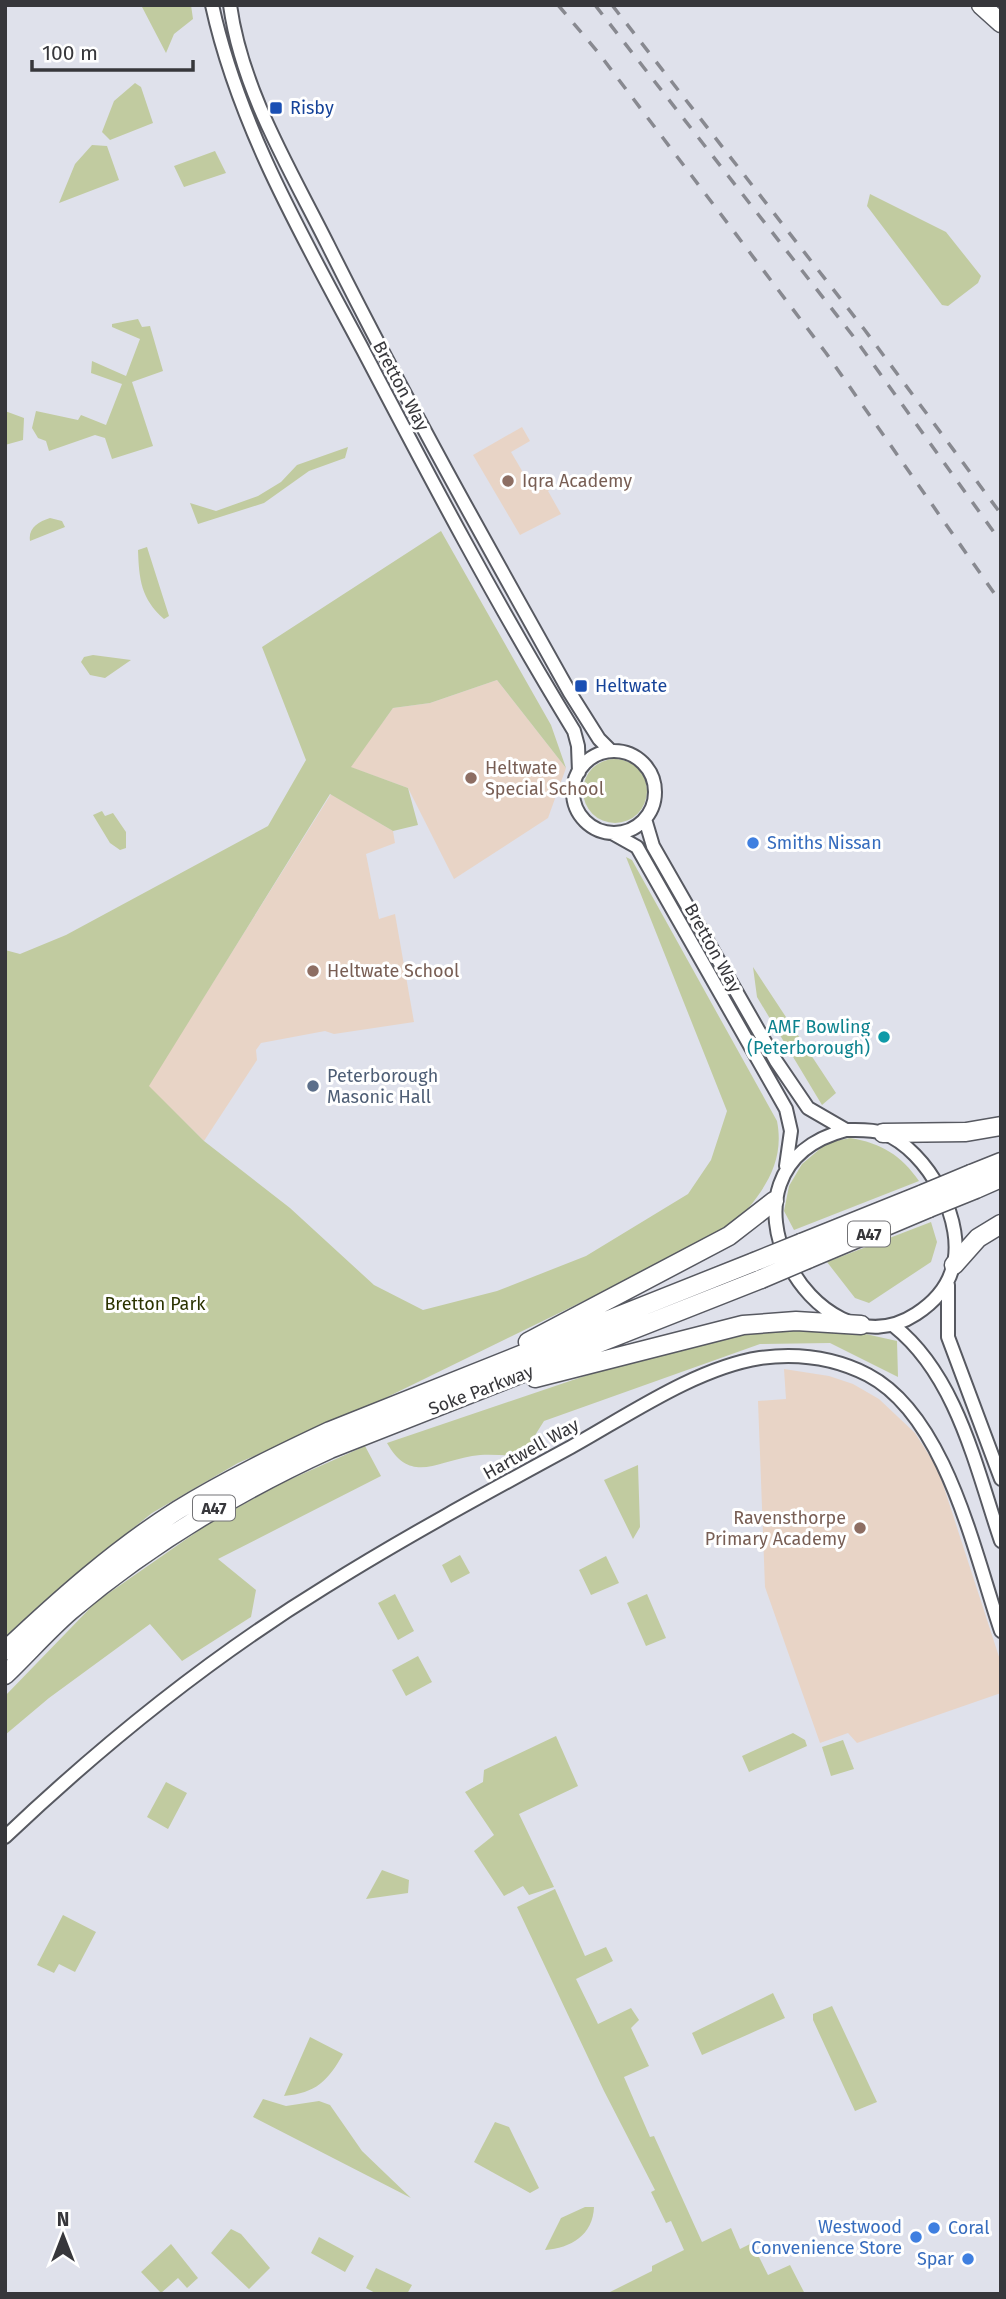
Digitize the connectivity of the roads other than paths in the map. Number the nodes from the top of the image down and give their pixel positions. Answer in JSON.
{"nodes":[{"id":1,"x":212,"y":5,"type":"edge"},
{"id":2,"x":230,"y":5,"type":"edge"},
{"id":3,"x":981,"y":5,"type":"edge"},
{"id":4,"x":994,"y":5,"type":"edge"},
{"id":5,"x":1001,"y":11,"type":"edge"},
{"id":6,"x":1001,"y":23,"type":"edge"},
{"id":7,"x":611,"y":751,"type":"junction"},
{"id":8,"x":579,"y":772,"type":"junction"},
{"id":9,"x":645,"y":819,"type":"junction"},
{"id":10,"x":612,"y":833,"type":"junction"},
{"id":11,"x":1001,"y":1126,"type":"edge"},
{"id":12,"x":846,"y":1130,"type":"junction"},
{"id":13,"x":883,"y":1133,"type":"junction"},
{"id":14,"x":1001,"y":1162,"type":"edge"},
{"id":15,"x":786,"y":1170,"type":"junction"},
{"id":16,"x":1001,"y":1178,"type":"edge"},
{"id":17,"x":973,"y":1181,"type":"junction"},
{"id":18,"x":774,"y":1201,"type":"junction"},
{"id":19,"x":1001,"y":1224,"type":"edge"},
{"id":20,"x":954,"y":1265,"type":"junction"},
{"id":21,"x":757,"y":1271,"type":"junction"},
{"id":22,"x":948,"y":1285,"type":"junction"},
{"id":23,"x":861,"y":1325,"type":"junction"},
{"id":24,"x":894,"y":1326,"type":"junction"},
{"id":25,"x":435,"y":1390,"type":"junction"},
{"id":26,"x":458,"y":1399,"type":"junction"},
{"id":27,"x":1001,"y":1479,"type":"edge"},
{"id":28,"x":1001,"y":1541,"type":"edge"},
{"id":29,"x":1001,"y":1631,"type":"edge"},
{"id":30,"x":5,"y":1651,"type":"edge"},
{"id":31,"x":5,"y":1675,"type":"edge"},
{"id":32,"x":5,"y":1837,"type":"edge"}],
"edges":[{"from":1,"to":8,"type":"street","name":"Bretton Way"},
{"from":2,"to":7,"type":"street","name":"Bretton Way"},
{"from":3,"to":6,"type":"highway"},
{"from":4,"to":5,"type":"highway"},
{"from":7,"to":8,"type":"street"},
{"from":7,"to":9,"type":"street"},
{"from":8,"to":10,"type":"street"},
{"from":9,"to":10,"type":"street"},
{"from":9,"to":12,"type":"street","name":"Bretton Way"},
{"from":10,"to":15,"type":"street","name":"Bretton Way"},
{"from":11,"to":13,"type":"highway"},
{"from":12,"to":13,"type":"street"},
{"from":12,"to":15,"type":"street"},
{"from":13,"to":20,"type":"street"},
{"from":14,"to":17,"type":"highway","name":"Soke Parkway","number":"A47"},
{"from":15,"to":18,"type":"street"},
{"from":16,"to":17,"type":"highway","name":"Soke Parkway","number":"A47"},
{"from":17,"to":21,"type":"highway","name":"Soke Parkway","number":"A47","bridge":true},
{"from":18,"to":23,"type":"street"},
{"from":18,"to":25,"type":"highway","number":"A47"},
{"from":19,"to":20,"type":"highway"},
{"from":20,"to":22,"type":"street"},
{"from":21,"to":25,"type":"highway","name":"Soke Parkway","number":"A47"},
{"from":21,"to":26,"type":"highway","name":"Soke Parkway","number":"A47"},
{"from":22,"to":24,"type":"street"},
{"from":22,"to":27,"type":"street"},
{"from":23,"to":24,"type":"street"},
{"from":23,"to":26,"type":"highway","number":"A47"},
{"from":24,"to":28,"type":"street"},
{"from":25,"to":30,"type":"highway","name":"Soke Parkway","number":"A47"},
{"from":26,"to":31,"type":"highway","name":"Soke Parkway","number":"A47"},
{"from":29,"to":32,"type":"street","name":"Hartwell Way"}]}
